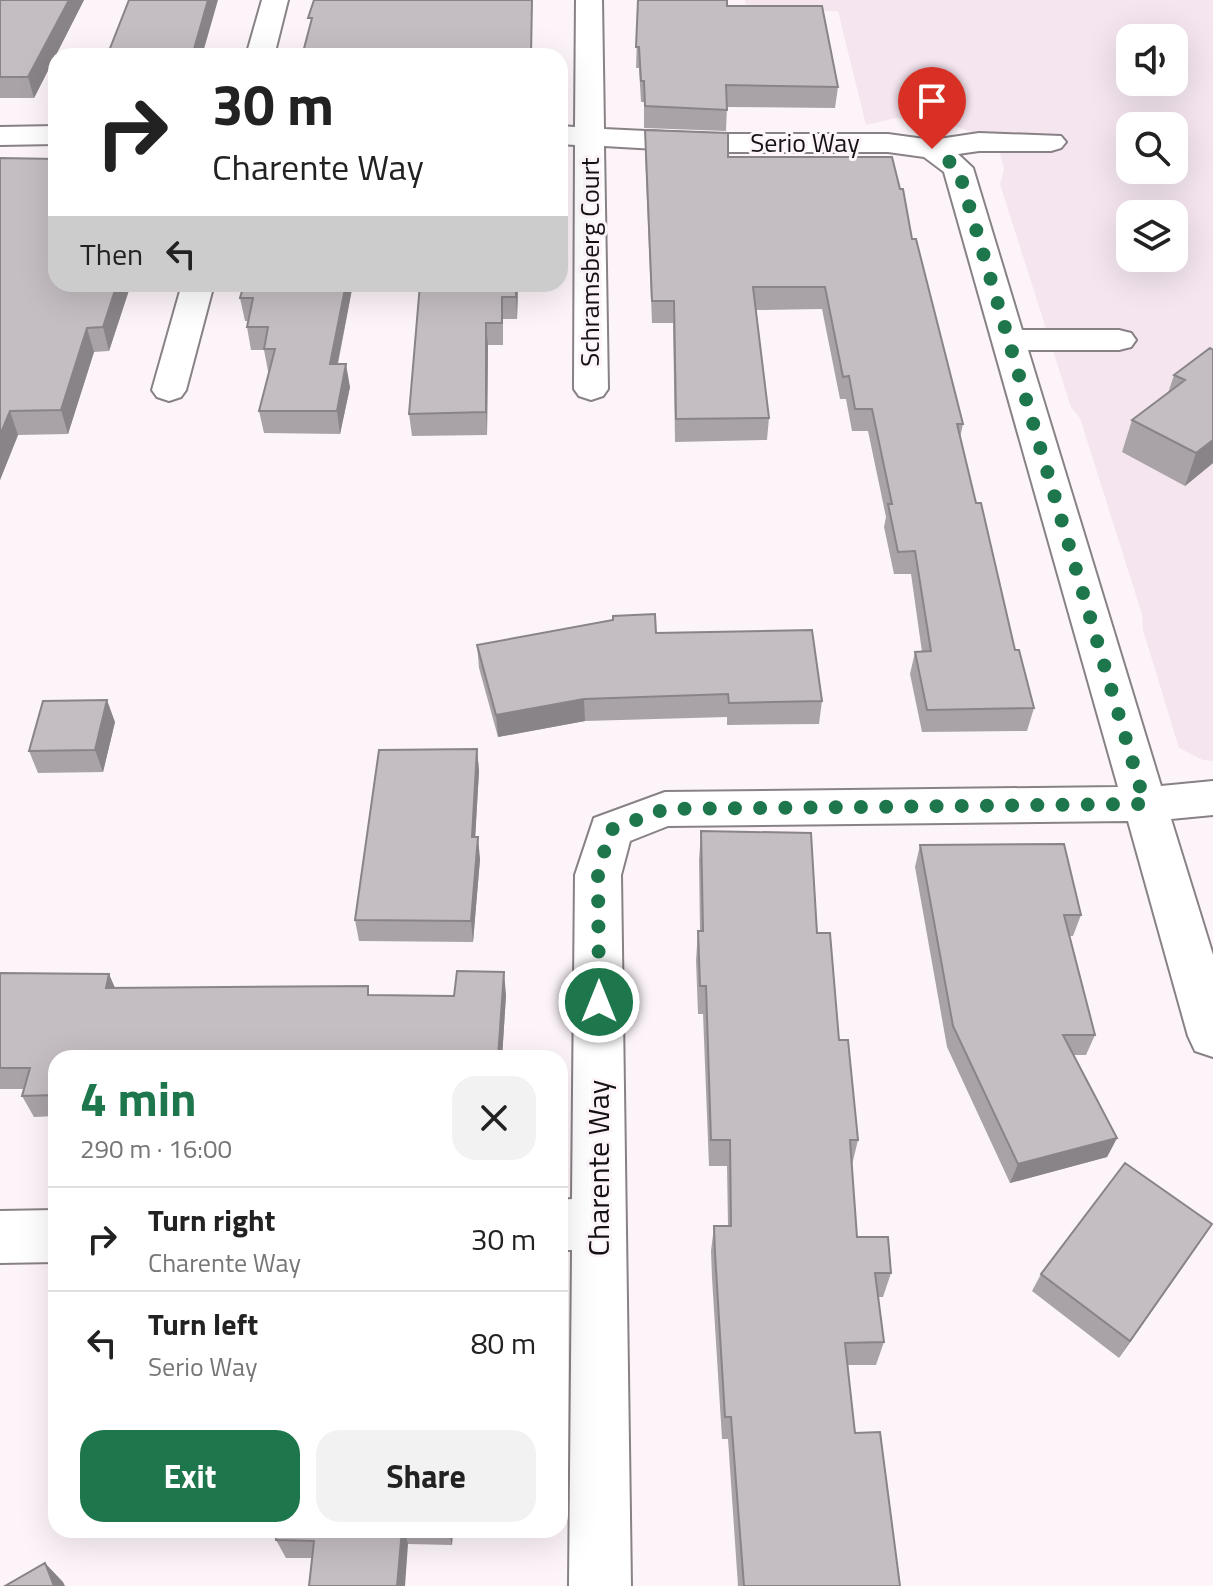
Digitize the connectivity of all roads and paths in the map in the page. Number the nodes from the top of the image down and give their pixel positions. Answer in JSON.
{"nodes":[{"id":1,"x":275,"y":0,"type":"edge"},
{"id":2,"x":589,"y":0,"type":"edge"},
{"id":3,"x":262,"y":48,"type":"edge"},
{"id":4,"x":48,"y":135,"type":"edge"},
{"id":5,"x":0,"y":136,"type":"edge"},
{"id":6,"x":575,"y":136,"type":"edge"},
{"id":7,"x":1051,"y":142,"type":"dead end"},
{"id":8,"x":932,"y":149,"type":"junction"},
{"id":9,"x":196,"y":292,"type":"edge"},
{"id":10,"x":1010,"y":340,"type":"junction"},
{"id":11,"x":1119,"y":340,"type":"dead end"},
{"id":12,"x":591,"y":389,"type":"dead end"},
{"id":13,"x":169,"y":390,"type":"dead end"},
{"id":14,"x":1213,"y":798,"type":"edge"},
{"id":15,"x":1145,"y":804,"type":"junction"},
{"id":16,"x":1213,"y":1036,"type":"edge"},
{"id":17,"x":580,"y":1224,"type":"edge"},
{"id":18,"x":48,"y":1236,"type":"edge"},
{"id":19,"x":0,"y":1237,"type":"edge"},
{"id":20,"x":600,"y":1586,"type":"edge"}],
"edges":[{"from":1,"to":3,"type":"street"},
{"from":2,"to":6,"type":"street","name":"Schramsberg Court"},
{"from":4,"to":5,"type":"street"},
{"from":6,"to":8,"type":"street","name":"Serio Way"},
{"from":6,"to":12,"type":"street","name":"Schramsberg Court"},
{"from":7,"to":8,"type":"street","name":"Serio Way"},
{"from":8,"to":10,"type":"street"},
{"from":9,"to":13,"type":"street"},
{"from":10,"to":11,"type":"street"},
{"from":10,"to":15,"type":"street"},
{"from":14,"to":15,"type":"street","name":"Charente Way"},
{"from":15,"to":16,"type":"street"},
{"from":15,"to":17,"type":"street","name":"Charente Way"},
{"from":17,"to":20,"type":"street","name":"Charente Way"},
{"from":18,"to":19,"type":"street"}]}
